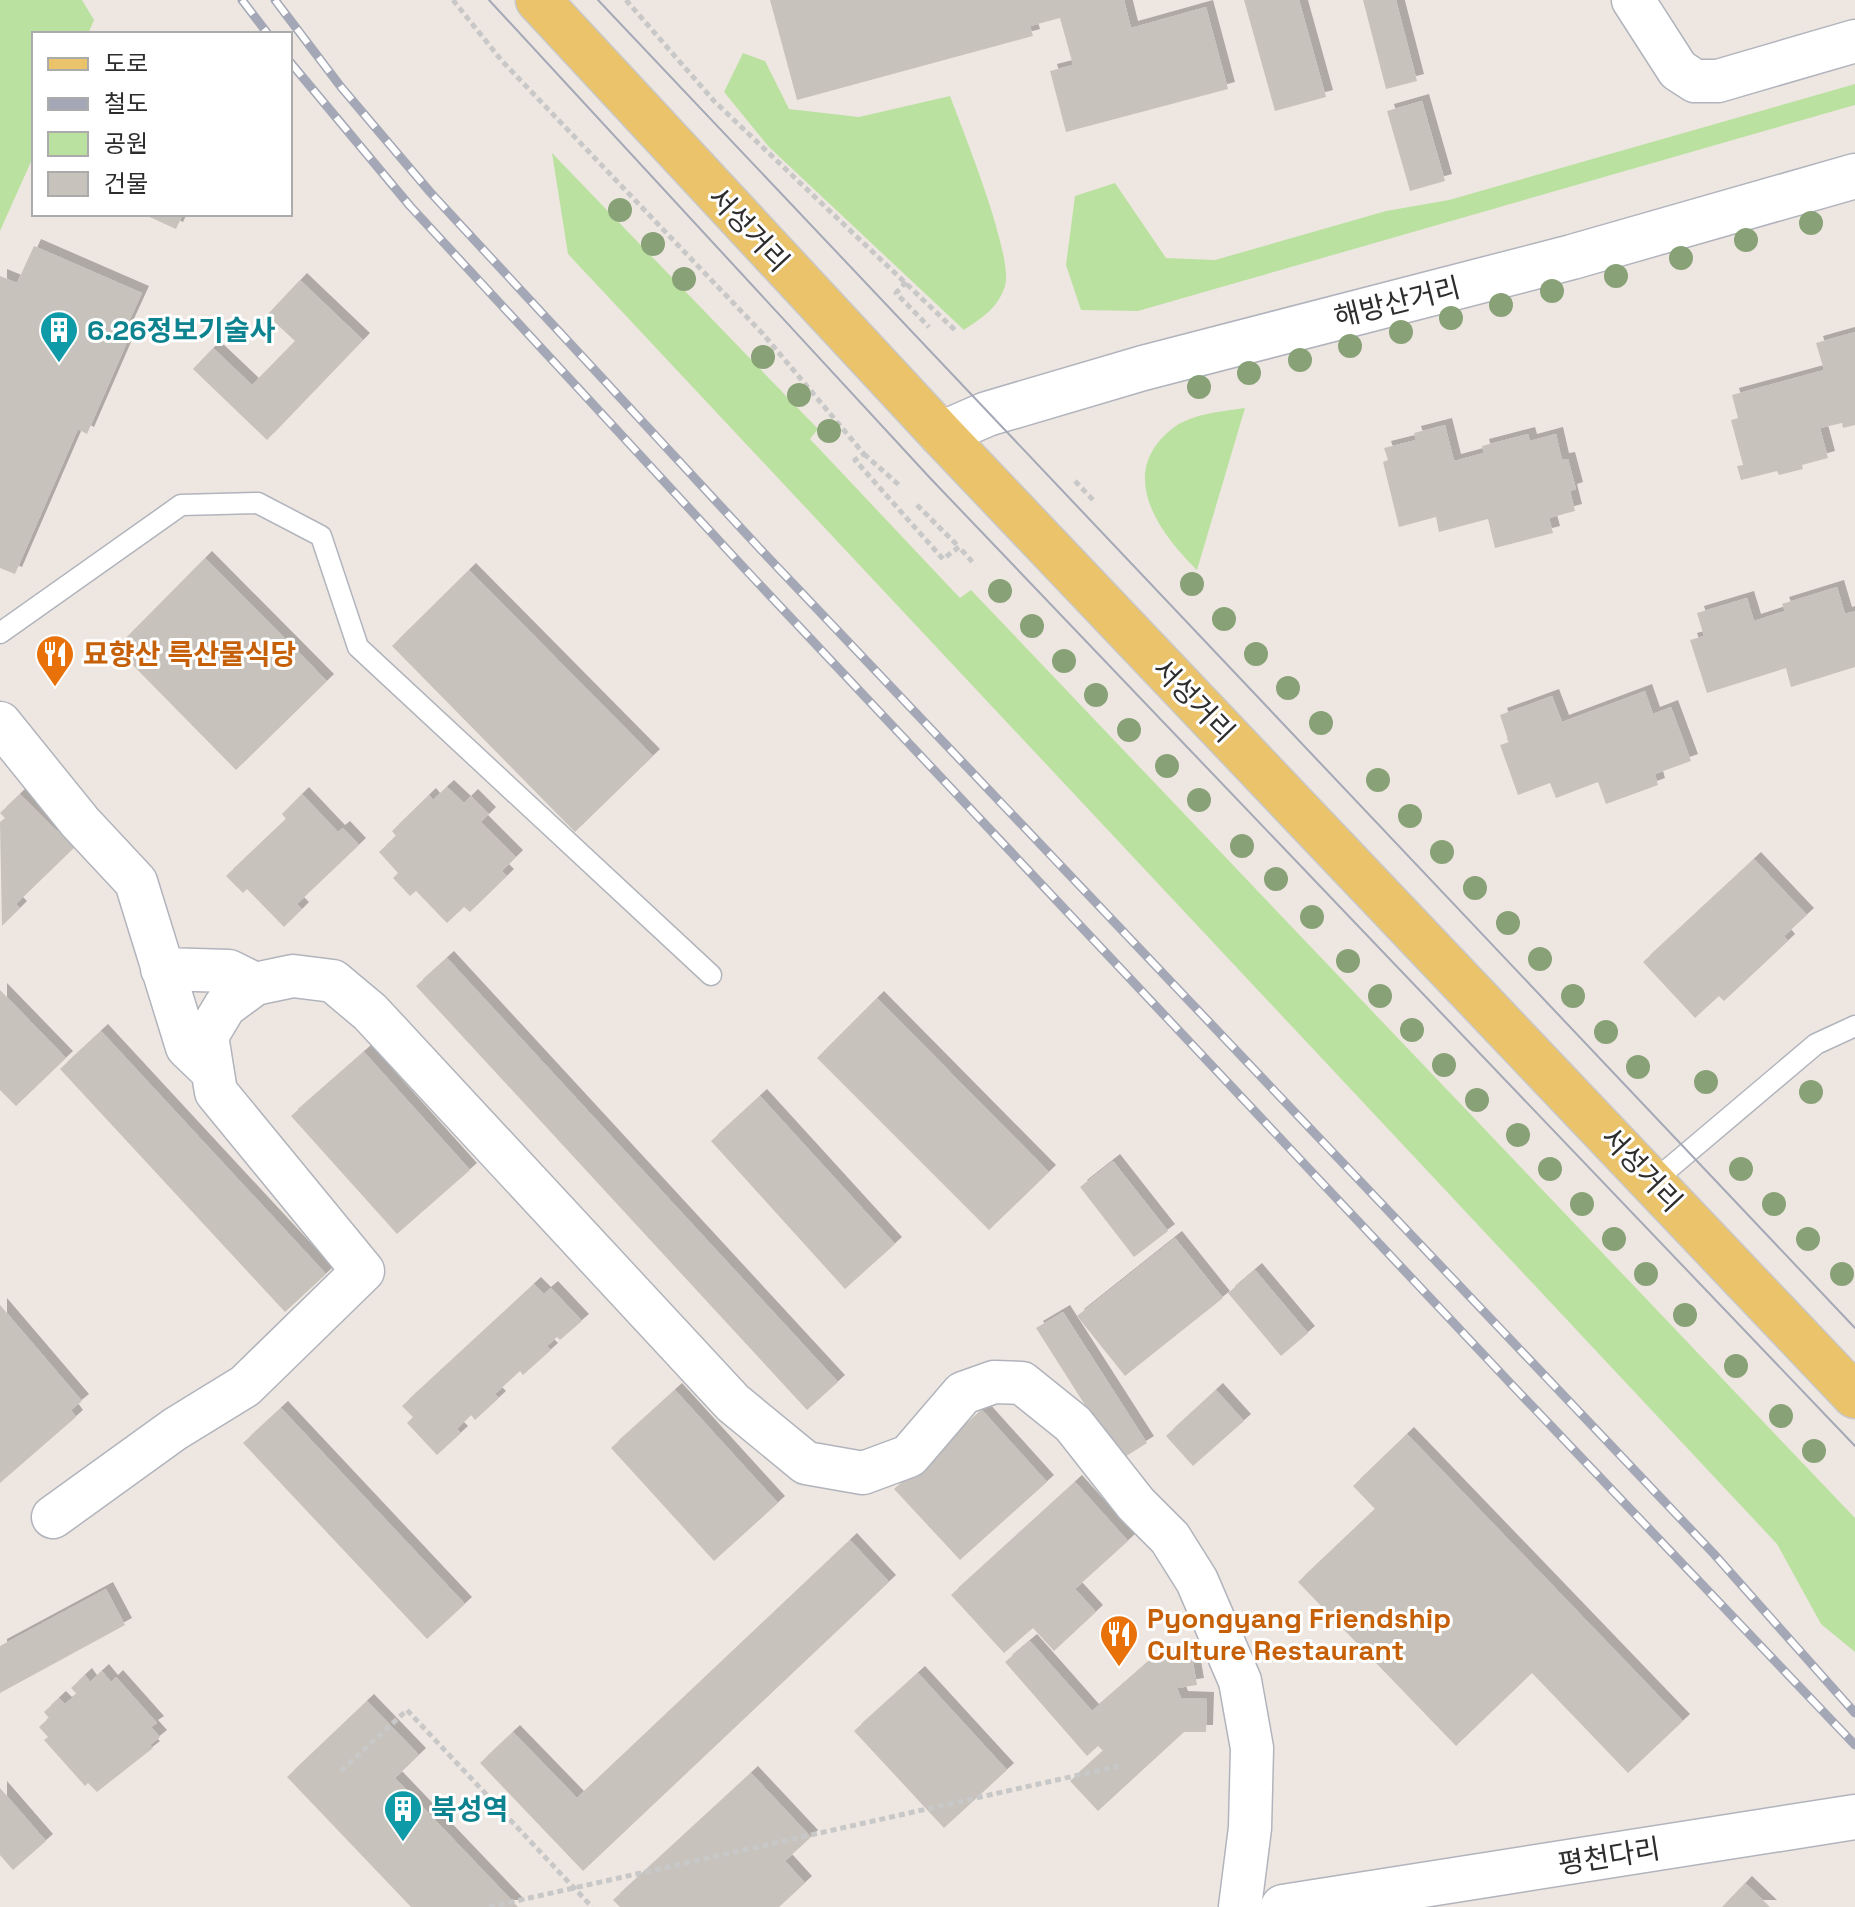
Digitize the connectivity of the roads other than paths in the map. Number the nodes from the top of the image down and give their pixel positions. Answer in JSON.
{"nodes":[{"id":1,"x":538,"y":0,"type":"edge"},
{"id":2,"x":1633,"y":0,"type":"edge"},
{"id":3,"x":1855,"y":41,"type":"edge"},
{"id":4,"x":1855,"y":176,"type":"edge"},
{"id":5,"x":941,"y":434,"type":"junction"},
{"id":6,"x":0,"y":633,"type":"edge"},
{"id":7,"x":0,"y":723,"type":"edge"},
{"id":8,"x":162,"y":969,"type":"junction"},
{"id":9,"x":711,"y":975,"type":"dead end"},
{"id":10,"x":255,"y":984,"type":"junction"},
{"id":11,"x":1855,"y":1026,"type":"edge"},
{"id":12,"x":213,"y":1072,"type":"junction"},
{"id":13,"x":1654,"y":1181,"type":"junction"},
{"id":14,"x":1855,"y":1396,"type":"edge"},
{"id":15,"x":53,"y":1517,"type":"dead end"},
{"id":16,"x":1855,"y":1817,"type":"edge"},
{"id":17,"x":1240,"y":1907,"type":"edge"},
{"id":18,"x":1283,"y":1907,"type":"edge"}],
"edges":[{"from":1,"to":5,"type":"main road","name":"서성거리"},
{"from":2,"to":3,"type":"street"},
{"from":4,"to":5,"type":"main road","name":"해방산거리"},
{"from":5,"to":13,"type":"main road","name":"서성거리"},
{"from":6,"to":9,"type":"lane"},
{"from":7,"to":8,"type":"street"},
{"from":8,"to":10,"type":"street"},
{"from":8,"to":12,"type":"street"},
{"from":10,"to":12,"type":"street"},
{"from":10,"to":17,"type":"street"},
{"from":11,"to":13,"type":"lane"},
{"from":12,"to":15,"type":"street"},
{"from":13,"to":14,"type":"main road","name":"서성거리"},
{"from":16,"to":18,"type":"main road","name":"평천다리"}]}
